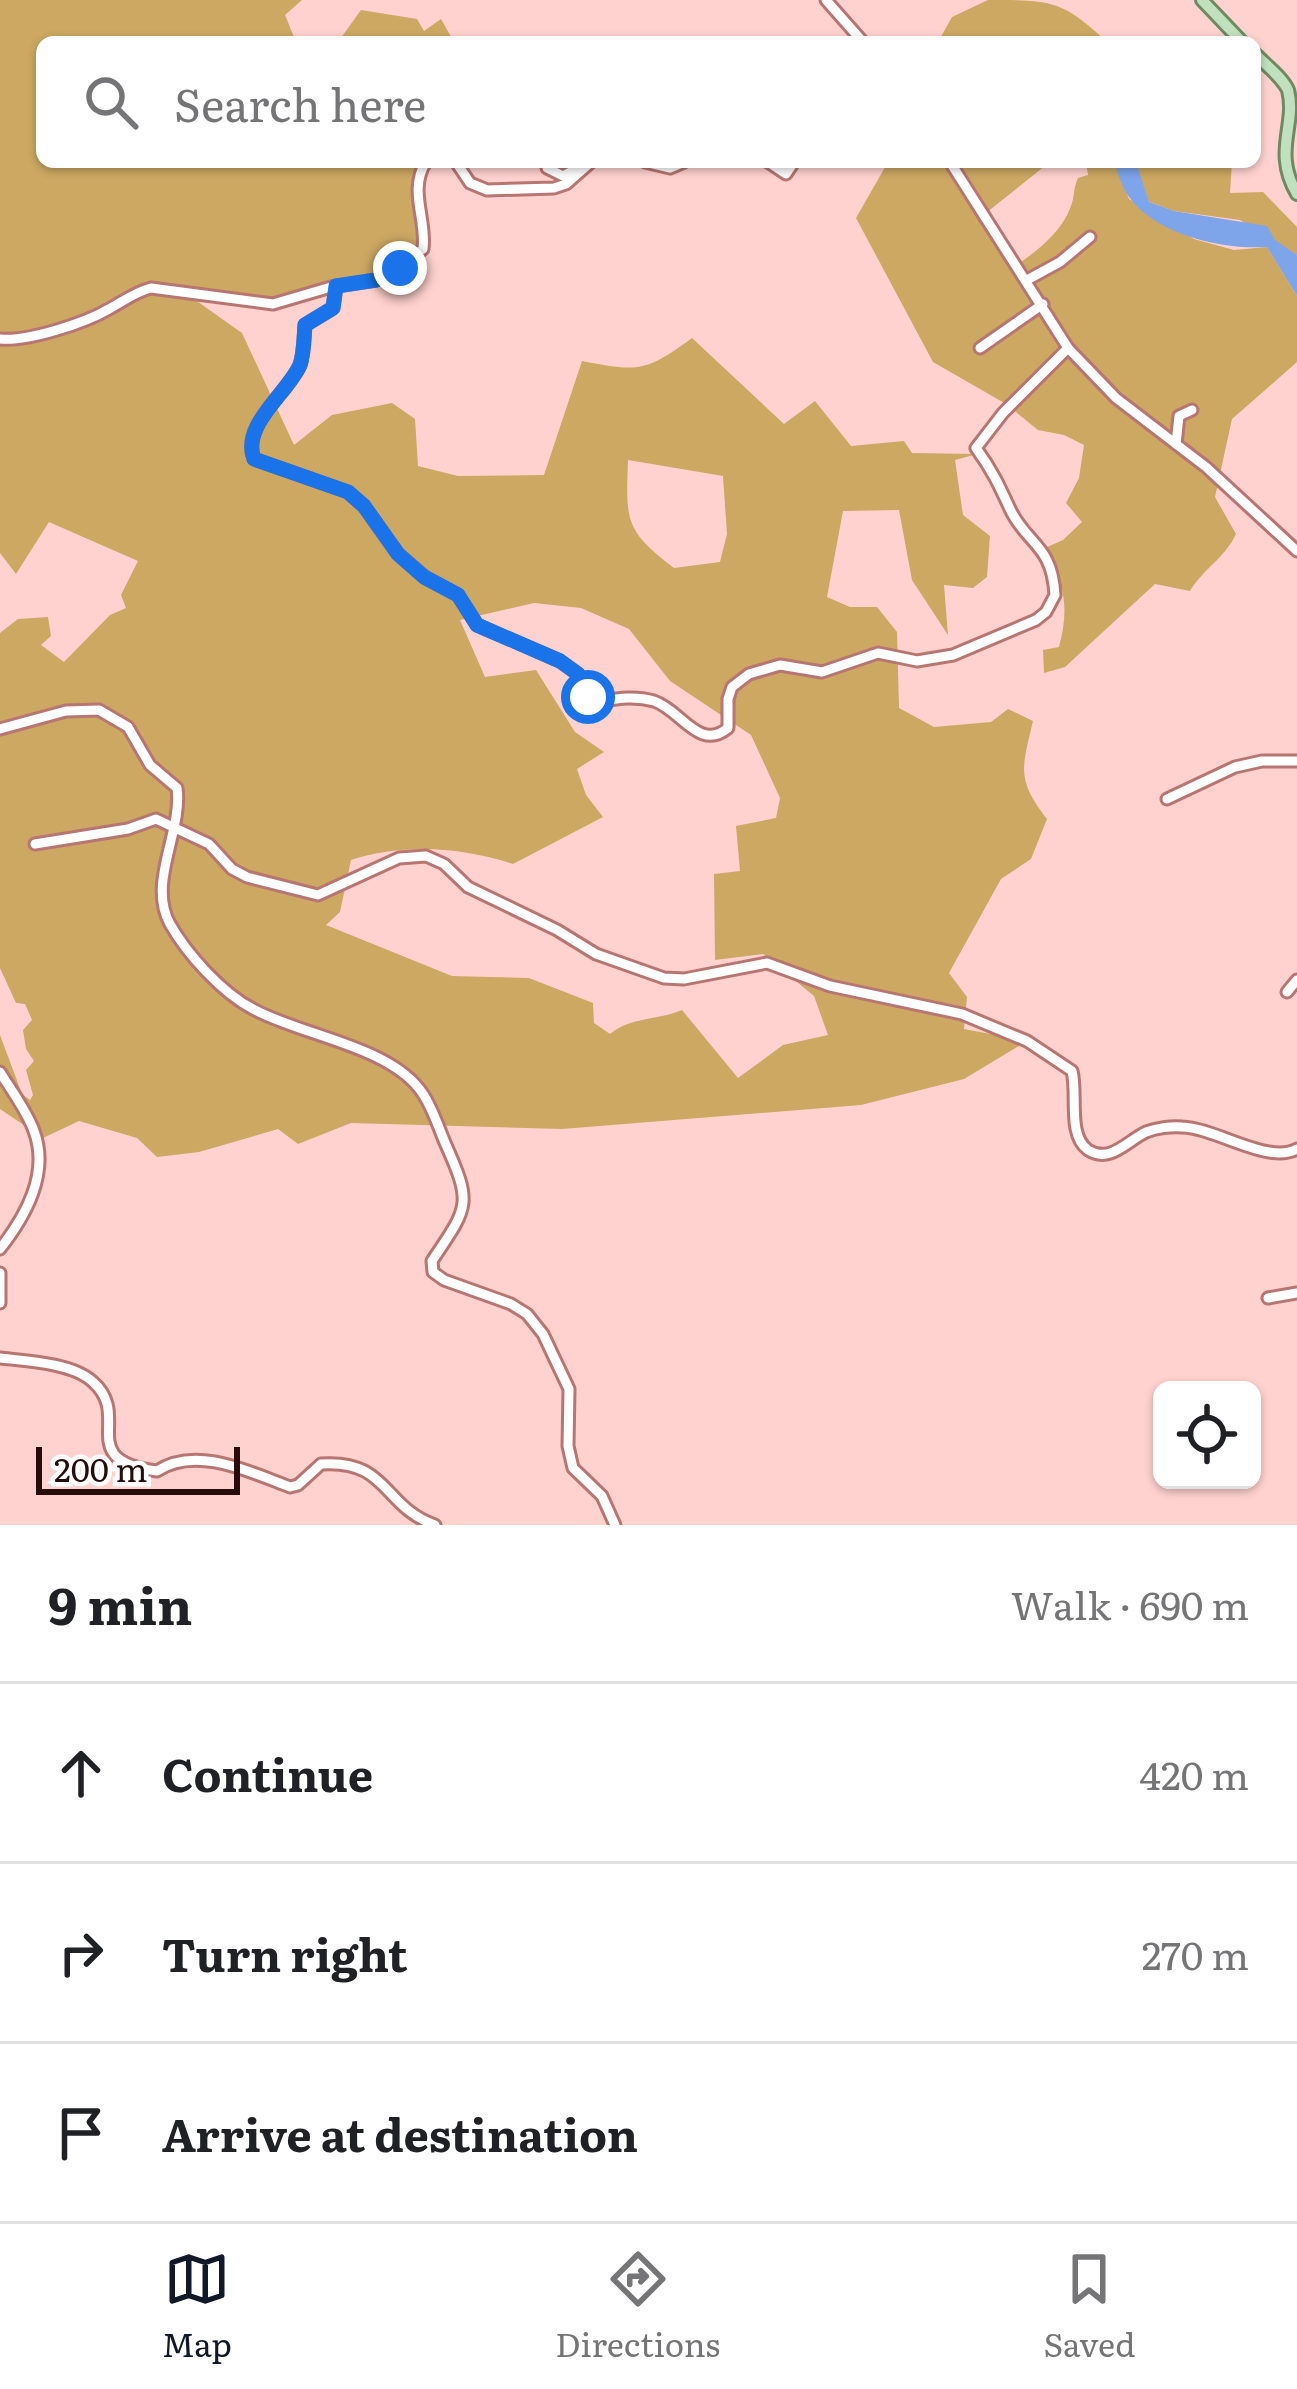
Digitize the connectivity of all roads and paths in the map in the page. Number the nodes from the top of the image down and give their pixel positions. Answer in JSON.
{"nodes":[{"id":1,"x":826,"y":0,"type":"edge"},
{"id":2,"x":1202,"y":0,"type":"edge"},
{"id":3,"x":858,"y":36,"type":"edge"},
{"id":4,"x":1236,"y":36,"type":"edge"},
{"id":5,"x":1261,"y":60,"type":"edge"},
{"id":6,"x":422,"y":168,"type":"edge"},
{"id":7,"x":460,"y":168,"type":"edge"},
{"id":8,"x":547,"y":168,"type":"dead end"},
{"id":9,"x":578,"y":168,"type":"edge"},
{"id":10,"x":583,"y":168,"type":"edge"},
{"id":11,"x":954,"y":168,"type":"edge"},
{"id":12,"x":1297,"y":194,"type":"edge"},
{"id":13,"x":1090,"y":237,"type":"dead end"},
{"id":14,"x":1027,"y":280,"type":"junction"},
{"id":15,"x":336,"y":286,"type":"junction"},
{"id":16,"x":1043,"y":304,"type":"junction"},
{"id":17,"x":0,"y":339,"type":"edge"},
{"id":18,"x":980,"y":348,"type":"dead end"},
{"id":19,"x":1068,"y":348,"type":"junction"},
{"id":20,"x":1192,"y":410,"type":"dead end"},
{"id":21,"x":1176,"y":445,"type":"junction"},
{"id":22,"x":1297,"y":551,"type":"edge"},
{"id":23,"x":0,"y":729,"type":"edge"},
{"id":24,"x":1297,"y":761,"type":"edge"},
{"id":25,"x":1166,"y":800,"type":"dead end"},
{"id":26,"x":174,"y":828,"type":"junction"},
{"id":27,"x":35,"y":844,"type":"dead end"},
{"id":28,"x":1297,"y":980,"type":"edge"},
{"id":29,"x":1287,"y":992,"type":"dead end"},
{"id":30,"x":0,"y":1072,"type":"edge"},
{"id":31,"x":1297,"y":1149,"type":"edge"},
{"id":32,"x":0,"y":1249,"type":"edge"},
{"id":33,"x":0,"y":1273,"type":"edge"},
{"id":34,"x":1297,"y":1293,"type":"edge"},
{"id":35,"x":1268,"y":1298,"type":"dead end"},
{"id":36,"x":0,"y":1303,"type":"edge"},
{"id":37,"x":0,"y":1358,"type":"edge"},
{"id":38,"x":435,"y":1525,"type":"edge"},
{"id":39,"x":615,"y":1525,"type":"edge"}],
"edges":[{"from":1,"to":3,"type":"street"},
{"from":2,"to":4,"type":"main road"},
{"from":5,"to":12,"type":"main road"},
{"from":6,"to":15,"type":"street"},
{"from":7,"to":10,"type":"street"},
{"from":8,"to":9,"type":"street"},
{"from":11,"to":14,"type":"street"},
{"from":13,"to":14,"type":"street"},
{"from":14,"to":16,"type":"street"},
{"from":15,"to":17,"type":"street"},
{"from":15,"to":19,"type":"street"},
{"from":16,"to":18,"type":"street"},
{"from":16,"to":19,"type":"street"},
{"from":19,"to":21,"type":"street"},
{"from":20,"to":21,"type":"street"},
{"from":21,"to":22,"type":"street"},
{"from":23,"to":26,"type":"street"},
{"from":24,"to":25,"type":"street"},
{"from":26,"to":27,"type":"street"},
{"from":26,"to":31,"type":"street"},
{"from":26,"to":39,"type":"street"},
{"from":28,"to":29,"type":"street"},
{"from":30,"to":32,"type":"street"},
{"from":33,"to":36,"type":"street"},
{"from":34,"to":35,"type":"street"},
{"from":37,"to":38,"type":"street"}]}
